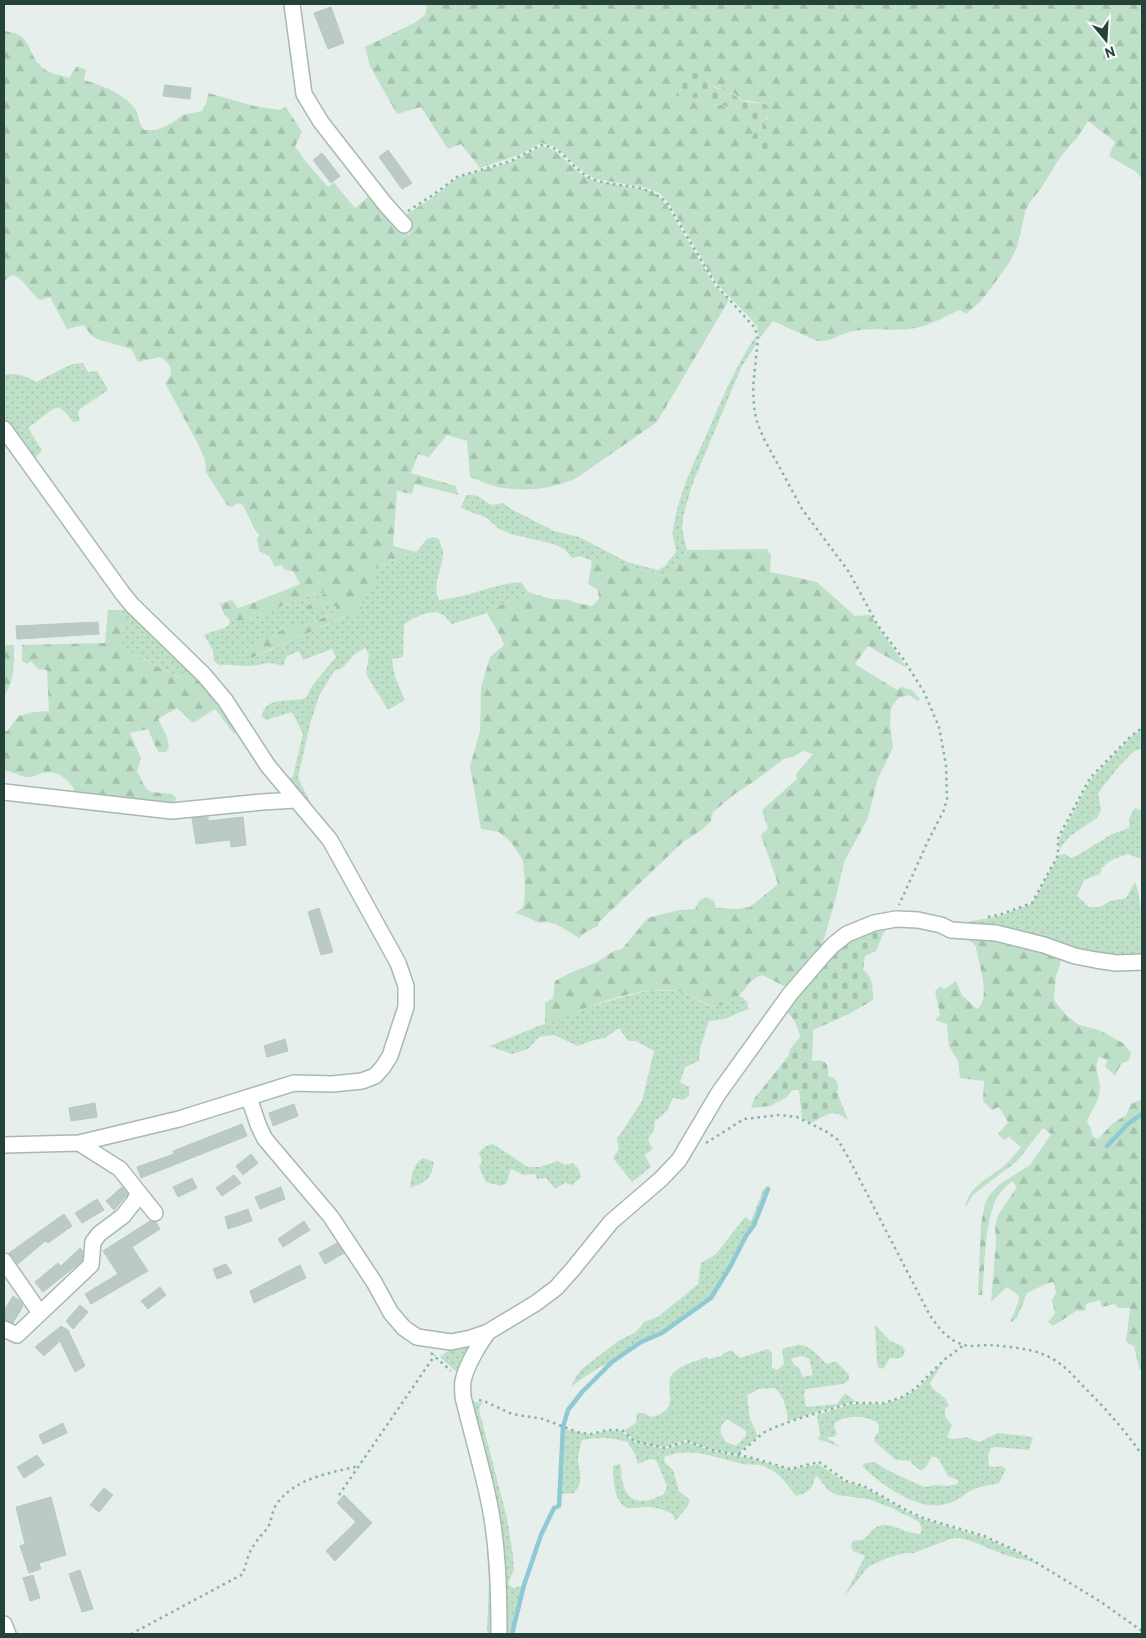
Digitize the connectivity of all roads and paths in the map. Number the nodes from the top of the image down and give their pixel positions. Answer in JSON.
{"nodes":[{"id":1,"x":292,"y":4,"type":"edge"},
{"id":2,"x":400,"y":222,"type":"joint"},
{"id":3,"x":4,"y":429,"type":"edge"},
{"id":4,"x":1142,"y":728,"type":"edge"},
{"id":5,"x":4,"y":792,"type":"edge"},
{"id":6,"x":296,"y":800,"type":"junction"},
{"id":7,"x":984,"y":918,"type":"dead end"},
{"id":8,"x":896,"y":919,"type":"junction"},
{"id":9,"x":1142,"y":962,"type":"edge"},
{"id":10,"x":250,"y":1098,"type":"junction"},
{"id":11,"x":78,"y":1142,"type":"junction"},
{"id":12,"x":4,"y":1145,"type":"edge"},
{"id":13,"x":702,"y":1145,"type":"dead end"},
{"id":14,"x":138,"y":1193,"type":"junction"},
{"id":15,"x":155,"y":1213,"type":"dead end"},
{"id":16,"x":4,"y":1262,"type":"edge"},
{"id":17,"x":40,"y":1312,"type":"junction"},
{"id":18,"x":4,"y":1329,"type":"edge"},
{"id":19,"x":488,"y":1332,"type":"junction"},
{"id":20,"x":417,"y":1337,"type":"junction"},
{"id":21,"x":452,"y":1342,"type":"junction"},
{"id":22,"x":964,"y":1345,"type":"junction"},
{"id":23,"x":434,"y":1356,"type":"junction"},
{"id":24,"x":463,"y":1382,"type":"junction"},
{"id":25,"x":476,"y":1399,"type":"dead end"},
{"id":26,"x":739,"y":1454,"type":"junction"},
{"id":27,"x":1142,"y":1455,"type":"edge"},
{"id":28,"x":359,"y":1466,"type":"junction"},
{"id":29,"x":339,"y":1495,"type":"dead end"},
{"id":30,"x":4,"y":1624,"type":"edge"},
{"id":31,"x":1142,"y":1631,"type":"edge"},
{"id":32,"x":8,"y":1634,"type":"edge"},
{"id":33,"x":131,"y":1634,"type":"edge"},
{"id":34,"x":499,"y":1634,"type":"edge"}],
"edges":[{"from":1,"to":2,"type":"street"},
{"from":2,"to":8,"type":"path"},
{"from":3,"to":6,"type":"street"},
{"from":4,"to":7,"type":"path"},
{"from":5,"to":6,"type":"street"},
{"from":6,"to":10,"type":"street"},
{"from":8,"to":9,"type":"street"},
{"from":8,"to":19,"type":"street"},
{"from":10,"to":11,"type":"street"},
{"from":10,"to":20,"type":"street"},
{"from":11,"to":12,"type":"street"},
{"from":11,"to":14,"type":"street"},
{"from":13,"to":22,"type":"path"},
{"from":14,"to":15,"type":"street"},
{"from":14,"to":17,"type":"street"},
{"from":16,"to":17,"type":"street"},
{"from":17,"to":18,"type":"street"},
{"from":19,"to":21,"type":"street"},
{"from":19,"to":24,"type":"street"},
{"from":20,"to":21,"type":"street"},
{"from":20,"to":23,"type":"path"},
{"from":21,"to":23,"type":"path"},
{"from":22,"to":26,"type":"path"},
{"from":22,"to":27,"type":"path"},
{"from":23,"to":24,"type":"path"},
{"from":23,"to":28,"type":"path"},
{"from":24,"to":34,"type":"street"},
{"from":25,"to":26,"type":"path"},
{"from":26,"to":31,"type":"path"},
{"from":28,"to":29,"type":"path"},
{"from":28,"to":33,"type":"path"},
{"from":30,"to":32,"type":"street"}]}
